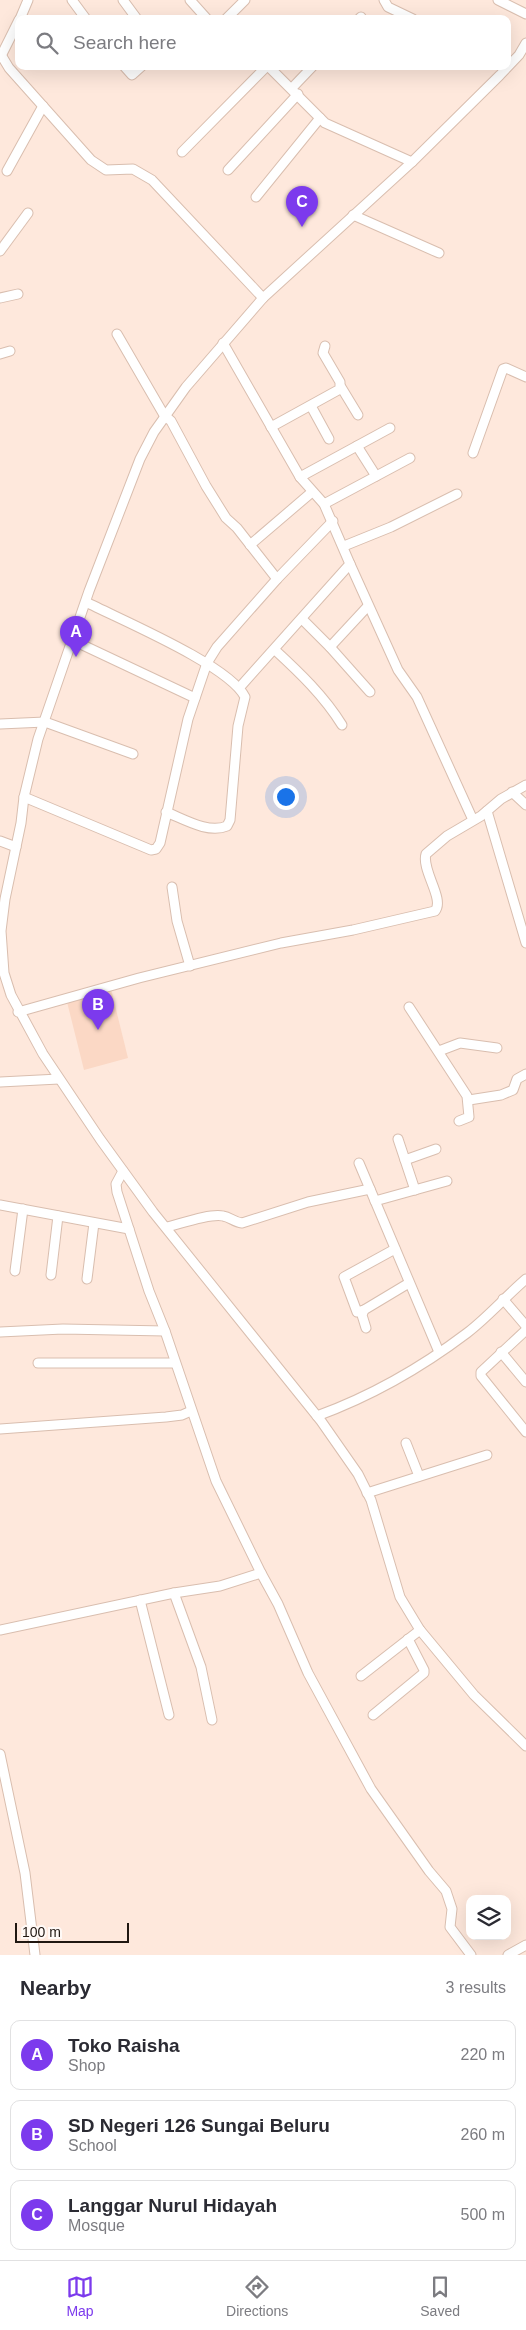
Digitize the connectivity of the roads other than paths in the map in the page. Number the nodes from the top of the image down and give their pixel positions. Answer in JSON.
{"nodes":[{"id":1,"x":28,"y":0,"type":"edge"},
{"id":2,"x":72,"y":0,"type":"edge"},
{"id":3,"x":123,"y":0,"type":"edge"},
{"id":4,"x":190,"y":0,"type":"edge"},
{"id":5,"x":245,"y":0,"type":"edge"},
{"id":6,"x":384,"y":0,"type":"edge"},
{"id":7,"x":498,"y":0,"type":"edge"},
{"id":8,"x":526,"y":14,"type":"edge"},
{"id":9,"x":21,"y":15,"type":"edge"},
{"id":10,"x":83,"y":15,"type":"edge"},
{"id":11,"x":134,"y":15,"type":"edge"},
{"id":12,"x":203,"y":15,"type":"edge"},
{"id":13,"x":230,"y":15,"type":"edge"},
{"id":14,"x":405,"y":15,"type":"edge"},
{"id":15,"x":15,"y":27,"type":"edge"},
{"id":16,"x":526,"y":43,"type":"edge"},
{"id":17,"x":1,"y":53,"type":"edge"},
{"id":18,"x":522,"y":56,"type":"edge"},
{"id":19,"x":511,"y":62,"type":"edge"},
{"id":20,"x":128,"y":70,"type":"edge"},
{"id":21,"x":138,"y":70,"type":"edge"},
{"id":22,"x":264,"y":70,"type":"edge"},
{"id":23,"x":272,"y":70,"type":"edge"},
{"id":24,"x":310,"y":70,"type":"edge"},
{"id":25,"x":502,"y":70,"type":"edge"},
{"id":26,"x":295,"y":91,"type":"junction"},
{"id":27,"x":43,"y":106,"type":"junction"},
{"id":28,"x":320,"y":118,"type":"junction"},
{"id":29,"x":182,"y":152,"type":"dead end"},
{"id":30,"x":412,"y":162,"type":"junction"},
{"id":31,"x":228,"y":170,"type":"dead end"},
{"id":32,"x":7,"y":171,"type":"dead end"},
{"id":33,"x":256,"y":197,"type":"dead end"},
{"id":34,"x":28,"y":213,"type":"dead end"},
{"id":35,"x":353,"y":215,"type":"junction"},
{"id":36,"x":0,"y":251,"type":"edge"},
{"id":37,"x":439,"y":253,"type":"dead end"},
{"id":38,"x":18,"y":294,"type":"dead end"},
{"id":39,"x":0,"y":298,"type":"edge"},
{"id":40,"x":264,"y":298,"type":"junction"},
{"id":41,"x":117,"y":334,"type":"dead end"},
{"id":42,"x":223,"y":343,"type":"junction"},
{"id":43,"x":325,"y":346,"type":"dead end"},
{"id":44,"x":10,"y":351,"type":"dead end"},
{"id":45,"x":0,"y":354,"type":"edge"},
{"id":46,"x":526,"y":377,"type":"edge"},
{"id":47,"x":341,"y":387,"type":"junction"},
{"id":48,"x":311,"y":406,"type":"junction"},
{"id":49,"x":164,"y":415,"type":"junction"},
{"id":50,"x":358,"y":415,"type":"dead end"},
{"id":51,"x":271,"y":427,"type":"junction"},
{"id":52,"x":390,"y":428,"type":"dead end"},
{"id":53,"x":329,"y":439,"type":"dead end"},
{"id":54,"x":357,"y":446,"type":"junction"},
{"id":55,"x":474,"y":453,"type":"dead end"},
{"id":56,"x":410,"y":458,"type":"dead end"},
{"id":57,"x":300,"y":476,"type":"junction"},
{"id":58,"x":376,"y":476,"type":"junction"},
{"id":59,"x":312,"y":492,"type":"junction"},
{"id":60,"x":457,"y":494,"type":"dead end"},
{"id":61,"x":324,"y":504,"type":"junction"},
{"id":62,"x":332,"y":521,"type":"junction"},
{"id":63,"x":250,"y":545,"type":"junction"},
{"id":64,"x":344,"y":546,"type":"junction"},
{"id":65,"x":350,"y":564,"type":"junction"},
{"id":66,"x":277,"y":579,"type":"junction"},
{"id":67,"x":86,"y":602,"type":"junction"},
{"id":68,"x":368,"y":606,"type":"junction"},
{"id":69,"x":302,"y":620,"type":"junction"},
{"id":70,"x":72,"y":640,"type":"junction"},
{"id":71,"x":330,"y":647,"type":"junction"},
{"id":72,"x":275,"y":650,"type":"junction"},
{"id":73,"x":207,"y":662,"type":"junction"},
{"id":74,"x":240,"y":687,"type":"junction"},
{"id":75,"x":370,"y":692,"type":"dead end"},
{"id":76,"x":195,"y":698,"type":"junction"},
{"id":77,"x":45,"y":722,"type":"junction"},
{"id":78,"x":0,"y":724,"type":"edge"},
{"id":79,"x":342,"y":726,"type":"dead end"},
{"id":80,"x":133,"y":754,"type":"dead end"},
{"id":81,"x":526,"y":786,"type":"edge"},
{"id":82,"x":512,"y":792,"type":"junction"},
{"id":83,"x":24,"y":797,"type":"junction"},
{"id":84,"x":526,"y":805,"type":"edge"},
{"id":85,"x":487,"y":811,"type":"junction"},
{"id":86,"x":166,"y":812,"type":"junction"},
{"id":87,"x":473,"y":820,"type":"junction"},
{"id":88,"x":0,"y":841,"type":"edge"},
{"id":89,"x":16,"y":847,"type":"junction"},
{"id":90,"x":5,"y":877,"type":"edge"},
{"id":91,"x":172,"y":887,"type":"dead end"},
{"id":92,"x":1,"y":917,"type":"edge"},
{"id":93,"x":526,"y":943,"type":"edge"},
{"id":94,"x":190,"y":966,"type":"junction"},
{"id":95,"x":409,"y":1007,"type":"dead end"},
{"id":96,"x":18,"y":1012,"type":"junction"},
{"id":97,"x":497,"y":1048,"type":"dead end"},
{"id":98,"x":439,"y":1051,"type":"junction"},
{"id":99,"x":526,"y":1074,"type":"edge"},
{"id":100,"x":59,"y":1078,"type":"junction"},
{"id":101,"x":0,"y":1082,"type":"edge"},
{"id":102,"x":469,"y":1100,"type":"junction"},
{"id":103,"x":459,"y":1122,"type":"dead end"},
{"id":104,"x":398,"y":1139,"type":"dead end"},
{"id":105,"x":436,"y":1149,"type":"dead end"},
{"id":106,"x":405,"y":1160,"type":"junction"},
{"id":107,"x":360,"y":1163,"type":"dead end"},
{"id":108,"x":123,"y":1171,"type":"junction"},
{"id":109,"x":447,"y":1181,"type":"dead end"},
{"id":110,"x":370,"y":1189,"type":"junction"},
{"id":111,"x":415,"y":1190,"type":"junction"},
{"id":112,"x":375,"y":1201,"type":"junction"},
{"id":113,"x":0,"y":1205,"type":"edge"},
{"id":114,"x":23,"y":1209,"type":"junction"},
{"id":115,"x":58,"y":1216,"type":"junction"},
{"id":116,"x":94,"y":1223,"type":"junction"},
{"id":117,"x":167,"y":1227,"type":"junction"},
{"id":118,"x":129,"y":1229,"type":"junction"},
{"id":119,"x":395,"y":1249,"type":"junction"},
{"id":120,"x":15,"y":1271,"type":"dead end"},
{"id":121,"x":51,"y":1275,"type":"dead end"},
{"id":122,"x":526,"y":1278,"type":"edge"},
{"id":123,"x":87,"y":1279,"type":"dead end"},
{"id":124,"x":409,"y":1284,"type":"junction"},
{"id":125,"x":503,"y":1299,"type":"junction"},
{"id":126,"x":364,"y":1310,"type":"junction"},
{"id":127,"x":526,"y":1326,"type":"edge"},
{"id":128,"x":366,"y":1328,"type":"dead end"},
{"id":129,"x":526,"y":1330,"type":"edge"},
{"id":130,"x":165,"y":1331,"type":"junction"},
{"id":131,"x":0,"y":1332,"type":"edge"},
{"id":132,"x":439,"y":1352,"type":"junction"},
{"id":133,"x":501,"y":1352,"type":"junction"},
{"id":134,"x":38,"y":1363,"type":"dead end"},
{"id":135,"x":175,"y":1363,"type":"junction"},
{"id":136,"x":526,"y":1382,"type":"edge"},
{"id":137,"x":191,"y":1411,"type":"junction"},
{"id":138,"x":321,"y":1421,"type":"junction"},
{"id":139,"x":0,"y":1429,"type":"edge"},
{"id":140,"x":526,"y":1432,"type":"edge"},
{"id":141,"x":406,"y":1443,"type":"dead end"},
{"id":142,"x":487,"y":1455,"type":"dead end"},
{"id":143,"x":419,"y":1476,"type":"junction"},
{"id":144,"x":367,"y":1493,"type":"junction"},
{"id":145,"x":261,"y":1573,"type":"junction"},
{"id":146,"x":174,"y":1593,"type":"junction"},
{"id":147,"x":140,"y":1600,"type":"junction"},
{"id":148,"x":0,"y":1630,"type":"edge"},
{"id":149,"x":420,"y":1630,"type":"junction"},
{"id":150,"x":408,"y":1639,"type":"junction"},
{"id":151,"x":361,"y":1676,"type":"dead end"},
{"id":152,"x":169,"y":1715,"type":"dead end"},
{"id":153,"x":373,"y":1715,"type":"dead end"},
{"id":154,"x":212,"y":1720,"type":"dead end"},
{"id":155,"x":526,"y":1746,"type":"edge"},
{"id":156,"x":0,"y":1754,"type":"edge"},
{"id":157,"x":526,"y":1946,"type":"edge"},
{"id":158,"x":35,"y":1955,"type":"edge"},
{"id":159,"x":471,"y":1955,"type":"edge"},
{"id":160,"x":508,"y":1955,"type":"edge"}],
"edges":[{"from":1,"to":9,"type":"street"},
{"from":2,"to":10,"type":"street"},
{"from":3,"to":11,"type":"street"},
{"from":4,"to":12,"type":"street"},
{"from":5,"to":13,"type":"street"},
{"from":6,"to":14,"type":"street"},
{"from":7,"to":8,"type":"street"},
{"from":15,"to":17,"type":"street"},
{"from":16,"to":18,"type":"street"},
{"from":17,"to":27,"type":"street"},
{"from":18,"to":19,"type":"street"},
{"from":20,"to":21,"type":"street"},
{"from":22,"to":29,"type":"street"},
{"from":23,"to":26,"type":"street"},
{"from":24,"to":26,"type":"street"},
{"from":25,"to":30,"type":"street"},
{"from":26,"to":28,"type":"street"},
{"from":26,"to":31,"type":"street"},
{"from":27,"to":32,"type":"street"},
{"from":27,"to":40,"type":"street"},
{"from":28,"to":30,"type":"street"},
{"from":28,"to":33,"type":"street"},
{"from":30,"to":35,"type":"street"},
{"from":34,"to":36,"type":"street"},
{"from":35,"to":37,"type":"street"},
{"from":35,"to":40,"type":"street"},
{"from":38,"to":39,"type":"street"},
{"from":40,"to":42,"type":"street"},
{"from":41,"to":49,"type":"street"},
{"from":42,"to":49,"type":"street"},
{"from":42,"to":51,"type":"street"},
{"from":43,"to":47,"type":"street"},
{"from":44,"to":45,"type":"street"},
{"from":46,"to":55,"type":"street"},
{"from":47,"to":48,"type":"street"},
{"from":47,"to":50,"type":"street"},
{"from":48,"to":51,"type":"street"},
{"from":48,"to":53,"type":"street"},
{"from":49,"to":63,"type":"street"},
{"from":49,"to":67,"type":"street"},
{"from":51,"to":57,"type":"street"},
{"from":52,"to":54,"type":"street"},
{"from":54,"to":57,"type":"street"},
{"from":54,"to":58,"type":"street"},
{"from":56,"to":58,"type":"street"},
{"from":57,"to":59,"type":"street"},
{"from":58,"to":61,"type":"street"},
{"from":59,"to":61,"type":"street"},
{"from":59,"to":63,"type":"street"},
{"from":60,"to":64,"type":"street"},
{"from":61,"to":62,"type":"street"},
{"from":62,"to":64,"type":"street"},
{"from":62,"to":66,"type":"street"},
{"from":63,"to":66,"type":"street"},
{"from":64,"to":65,"type":"street"},
{"from":65,"to":68,"type":"street"},
{"from":65,"to":69,"type":"street"},
{"from":66,"to":73,"type":"street"},
{"from":67,"to":70,"type":"street"},
{"from":67,"to":73,"type":"street"},
{"from":68,"to":71,"type":"street"},
{"from":68,"to":87,"type":"street"},
{"from":69,"to":71,"type":"street"},
{"from":69,"to":72,"type":"street"},
{"from":70,"to":76,"type":"street"},
{"from":70,"to":77,"type":"street"},
{"from":71,"to":75,"type":"street"},
{"from":72,"to":74,"type":"street"},
{"from":72,"to":79,"type":"street"},
{"from":73,"to":74,"type":"street"},
{"from":73,"to":76,"type":"street"},
{"from":74,"to":86,"type":"street"},
{"from":76,"to":86,"type":"street"},
{"from":77,"to":78,"type":"street"},
{"from":77,"to":80,"type":"street"},
{"from":77,"to":83,"type":"street"},
{"from":81,"to":82,"type":"street"},
{"from":82,"to":84,"type":"street"},
{"from":82,"to":85,"type":"street"},
{"from":83,"to":86,"type":"street"},
{"from":83,"to":89,"type":"street"},
{"from":85,"to":87,"type":"street"},
{"from":85,"to":93,"type":"street"},
{"from":87,"to":94,"type":"street"},
{"from":88,"to":89,"type":"street"},
{"from":89,"to":90,"type":"street"},
{"from":90,"to":92,"type":"street"},
{"from":91,"to":94,"type":"street"},
{"from":92,"to":96,"type":"street"},
{"from":94,"to":96,"type":"street"},
{"from":95,"to":98,"type":"street"},
{"from":96,"to":100,"type":"street"},
{"from":97,"to":98,"type":"street"},
{"from":98,"to":102,"type":"street"},
{"from":99,"to":102,"type":"street"},
{"from":100,"to":101,"type":"street"},
{"from":100,"to":108,"type":"street"},
{"from":102,"to":103,"type":"street"},
{"from":104,"to":106,"type":"street"},
{"from":105,"to":106,"type":"street"},
{"from":106,"to":111,"type":"street"},
{"from":107,"to":110,"type":"street"},
{"from":108,"to":117,"type":"street"},
{"from":108,"to":118,"type":"street"},
{"from":109,"to":111,"type":"street"},
{"from":110,"to":112,"type":"street"},
{"from":110,"to":117,"type":"street"},
{"from":111,"to":112,"type":"street"},
{"from":112,"to":119,"type":"street"},
{"from":113,"to":114,"type":"street"},
{"from":114,"to":115,"type":"street"},
{"from":114,"to":120,"type":"street"},
{"from":115,"to":116,"type":"street"},
{"from":115,"to":121,"type":"street"},
{"from":116,"to":118,"type":"street"},
{"from":116,"to":123,"type":"street"},
{"from":117,"to":138,"type":"street"},
{"from":118,"to":130,"type":"street"},
{"from":119,"to":124,"type":"street"},
{"from":119,"to":126,"type":"street"},
{"from":122,"to":125,"type":"street"},
{"from":124,"to":126,"type":"street"},
{"from":124,"to":132,"type":"street"},
{"from":125,"to":127,"type":"street"},
{"from":125,"to":132,"type":"street"},
{"from":126,"to":128,"type":"street"},
{"from":129,"to":133,"type":"street"},
{"from":130,"to":131,"type":"street"},
{"from":130,"to":135,"type":"street"},
{"from":132,"to":138,"type":"street"},
{"from":133,"to":136,"type":"street"},
{"from":133,"to":140,"type":"street"},
{"from":134,"to":135,"type":"street"},
{"from":135,"to":137,"type":"street"},
{"from":137,"to":139,"type":"street"},
{"from":137,"to":145,"type":"street"},
{"from":138,"to":144,"type":"street"},
{"from":141,"to":143,"type":"street"},
{"from":142,"to":143,"type":"street"},
{"from":143,"to":144,"type":"street"},
{"from":144,"to":149,"type":"street"},
{"from":145,"to":146,"type":"street"},
{"from":145,"to":159,"type":"street"},
{"from":146,"to":147,"type":"street"},
{"from":146,"to":154,"type":"street"},
{"from":147,"to":148,"type":"street"},
{"from":147,"to":152,"type":"street"},
{"from":149,"to":150,"type":"street"},
{"from":149,"to":155,"type":"street"},
{"from":150,"to":151,"type":"street"},
{"from":150,"to":153,"type":"street"},
{"from":156,"to":158,"type":"street"},
{"from":157,"to":160,"type":"street"}]}
